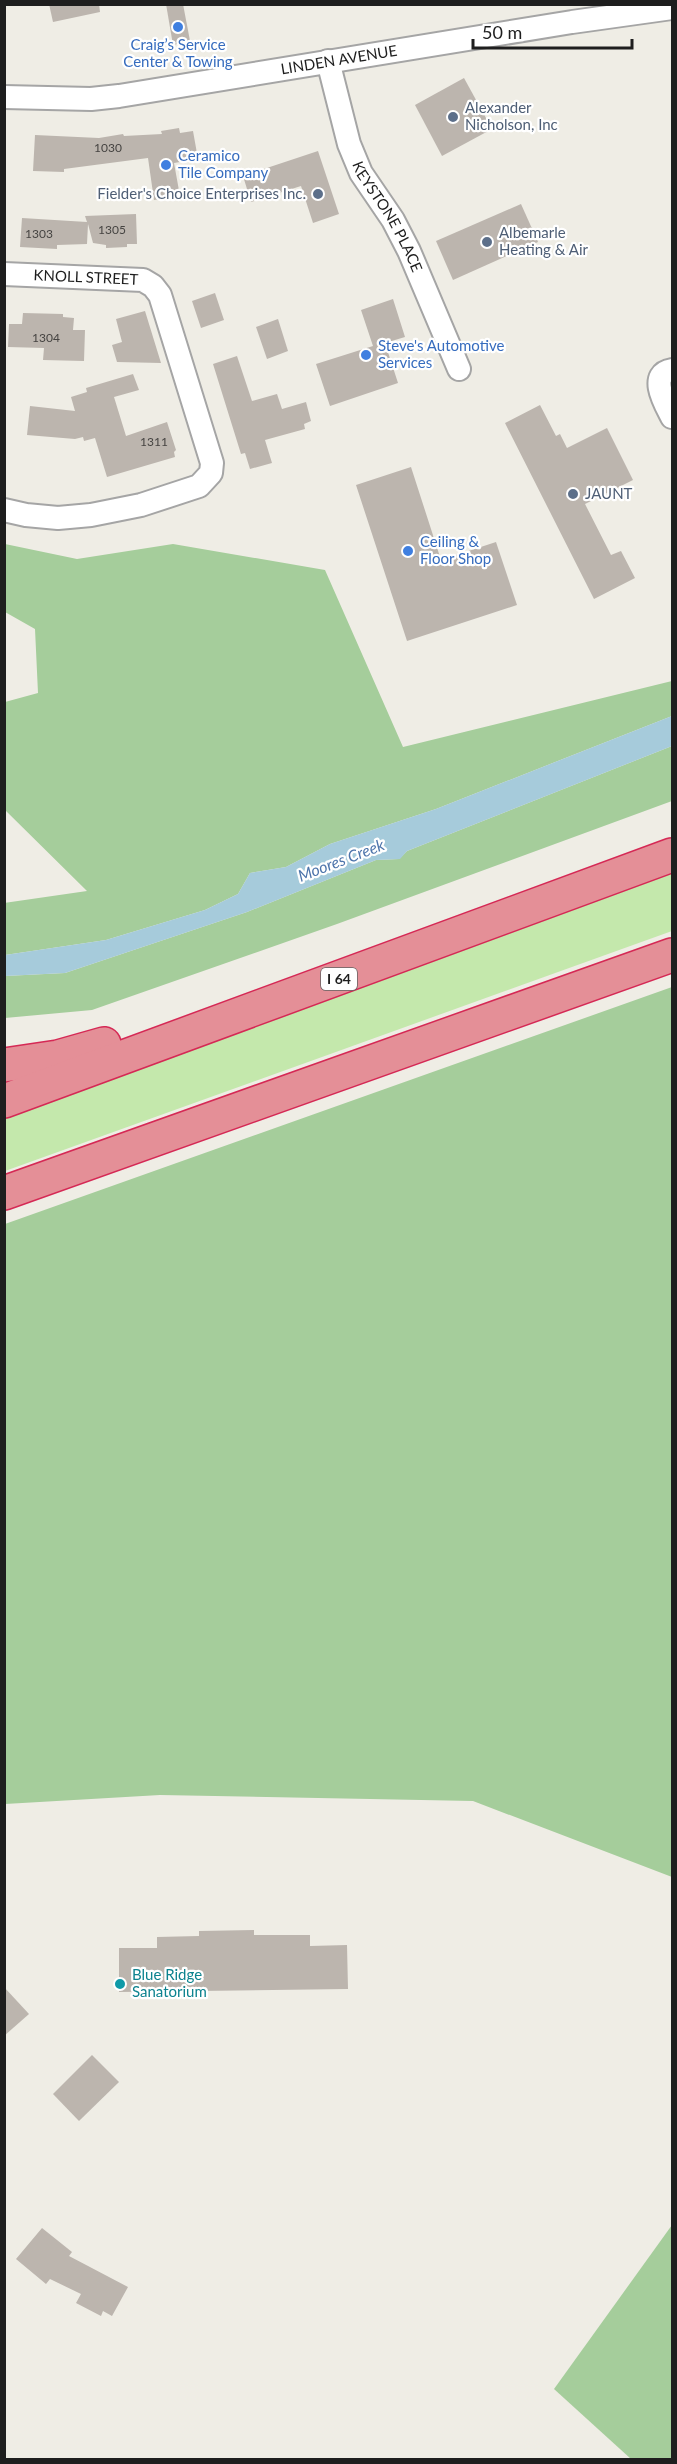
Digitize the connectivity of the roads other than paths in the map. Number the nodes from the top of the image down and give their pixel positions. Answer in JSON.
{"nodes":[{"id":1,"x":672,"y":8,"type":"edge"},
{"id":2,"x":328,"y":61,"type":"junction"},
{"id":3,"x":4,"y":97,"type":"edge"},
{"id":4,"x":4,"y":274,"type":"edge"},
{"id":5,"x":459,"y":369,"type":"dead end"},
{"id":6,"x":672,"y":370,"type":"edge"},
{"id":7,"x":672,"y":417,"type":"edge"},
{"id":8,"x":4,"y":510,"type":"edge"},
{"id":9,"x":672,"y":855,"type":"edge"},
{"id":10,"x":424,"y":948,"type":"junction"},
{"id":11,"x":672,"y":955,"type":"edge"},
{"id":12,"x":4,"y":1065,"type":"edge"},
{"id":13,"x":4,"y":1101,"type":"edge"},
{"id":14,"x":4,"y":1193,"type":"edge"}],
"edges":[{"from":1,"to":2,"type":"street","name":"LINDEN AVENUE"},
{"from":2,"to":3,"type":"street","name":"LINDEN AVENUE"},
{"from":2,"to":5,"type":"street","name":"KEYSTONE PLACE"},
{"from":4,"to":8,"type":"street","name":"KNOLL STREET"},
{"from":6,"to":7,"type":"street"},
{"from":9,"to":10,"type":"highway","number":"I 64"},
{"from":10,"to":12,"type":"highway"},
{"from":10,"to":13,"type":"highway","number":"I 64"},
{"from":11,"to":14,"type":"highway"}]}
